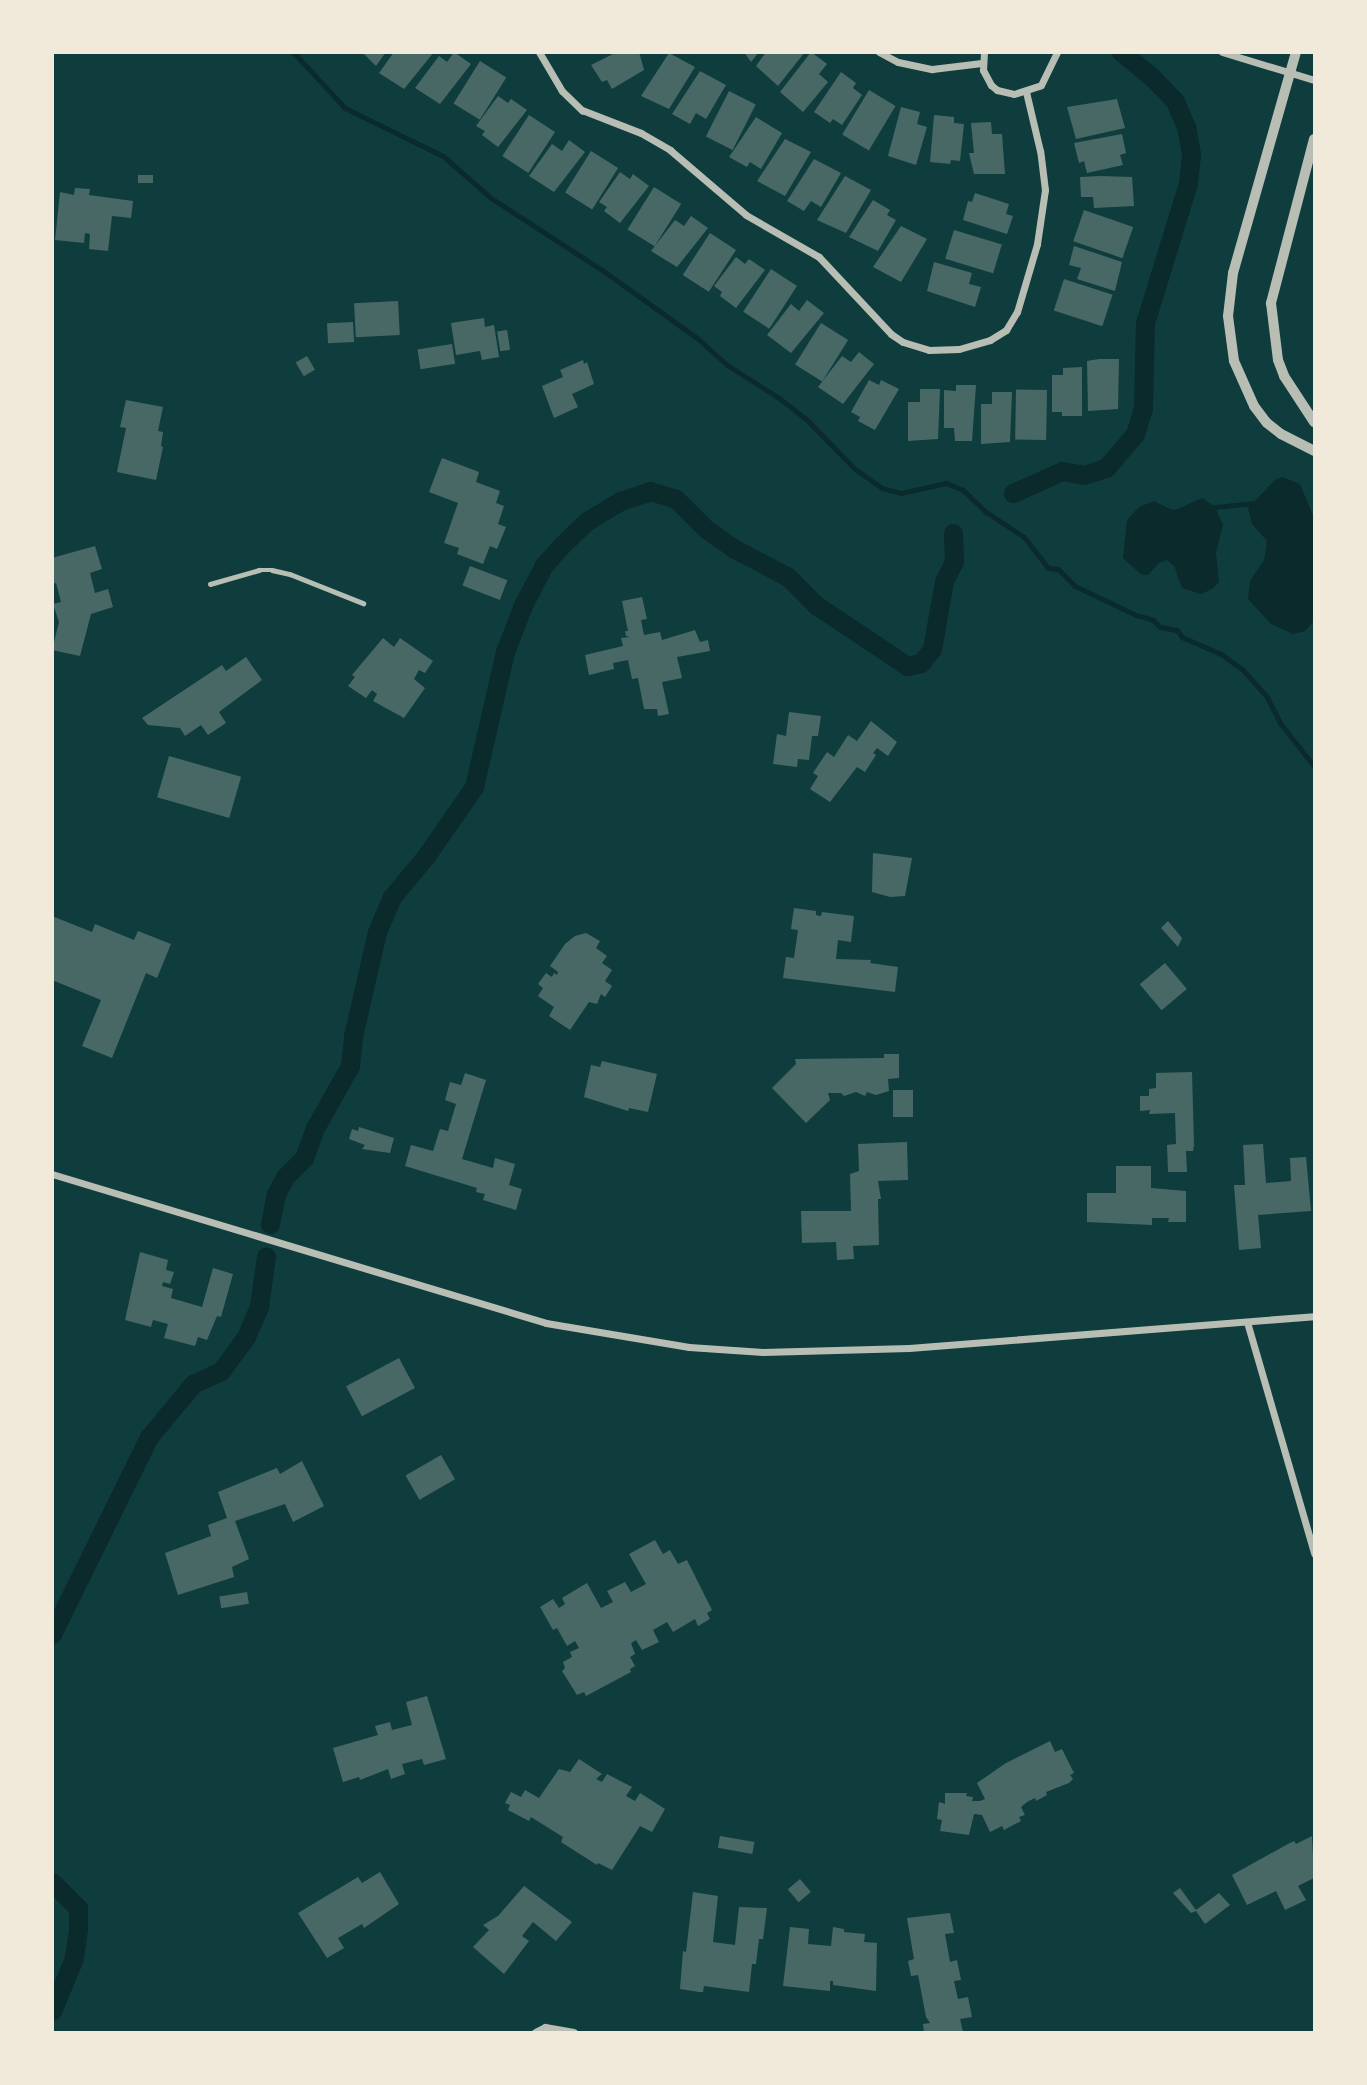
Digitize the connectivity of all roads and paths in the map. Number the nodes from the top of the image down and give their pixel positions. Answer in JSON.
{"nodes":[{"id":1,"x":539,"y":52,"type":"edge"},
{"id":2,"x":879,"y":52,"type":"edge"},
{"id":3,"x":984,"y":52,"type":"edge"},
{"id":4,"x":1057,"y":52,"type":"edge"},
{"id":5,"x":1223,"y":52,"type":"edge"},
{"id":6,"x":1296,"y":52,"type":"edge"},
{"id":7,"x":982,"y":63,"type":"junction"},
{"id":8,"x":1291,"y":74,"type":"junction"},
{"id":9,"x":1314,"y":80,"type":"edge"},
{"id":10,"x":1026,"y":92,"type":"junction"},
{"id":11,"x":1314,"y":139,"type":"edge"},
{"id":12,"x":1314,"y":422,"type":"edge"},
{"id":13,"x":1314,"y":451,"type":"edge"},
{"id":14,"x":210,"y":584,"type":"dead end"},
{"id":15,"x":363,"y":603,"type":"dead end"},
{"id":16,"x":52,"y":1174,"type":"edge"},
{"id":17,"x":1314,"y":1316,"type":"edge"},
{"id":18,"x":1247,"y":1322,"type":"junction"},
{"id":19,"x":1314,"y":1553,"type":"edge"},
{"id":20,"x":534,"y":2032,"type":"edge"},
{"id":21,"x":574,"y":2032,"type":"edge"}],
"edges":[{"from":1,"to":10,"type":"street"},
{"from":2,"to":7,"type":"street"},
{"from":3,"to":7,"type":"street"},
{"from":4,"to":10,"type":"street"},
{"from":5,"to":8,"type":"street"},
{"from":6,"to":8,"type":"street"},
{"from":7,"to":10,"type":"street"},
{"from":8,"to":9,"type":"street"},
{"from":8,"to":13,"type":"street"},
{"from":11,"to":12,"type":"street"},
{"from":14,"to":15,"type":"lane"},
{"from":16,"to":18,"type":"street"},
{"from":17,"to":18,"type":"street"},
{"from":18,"to":19,"type":"street"},
{"from":20,"to":21,"type":"street"}]}
